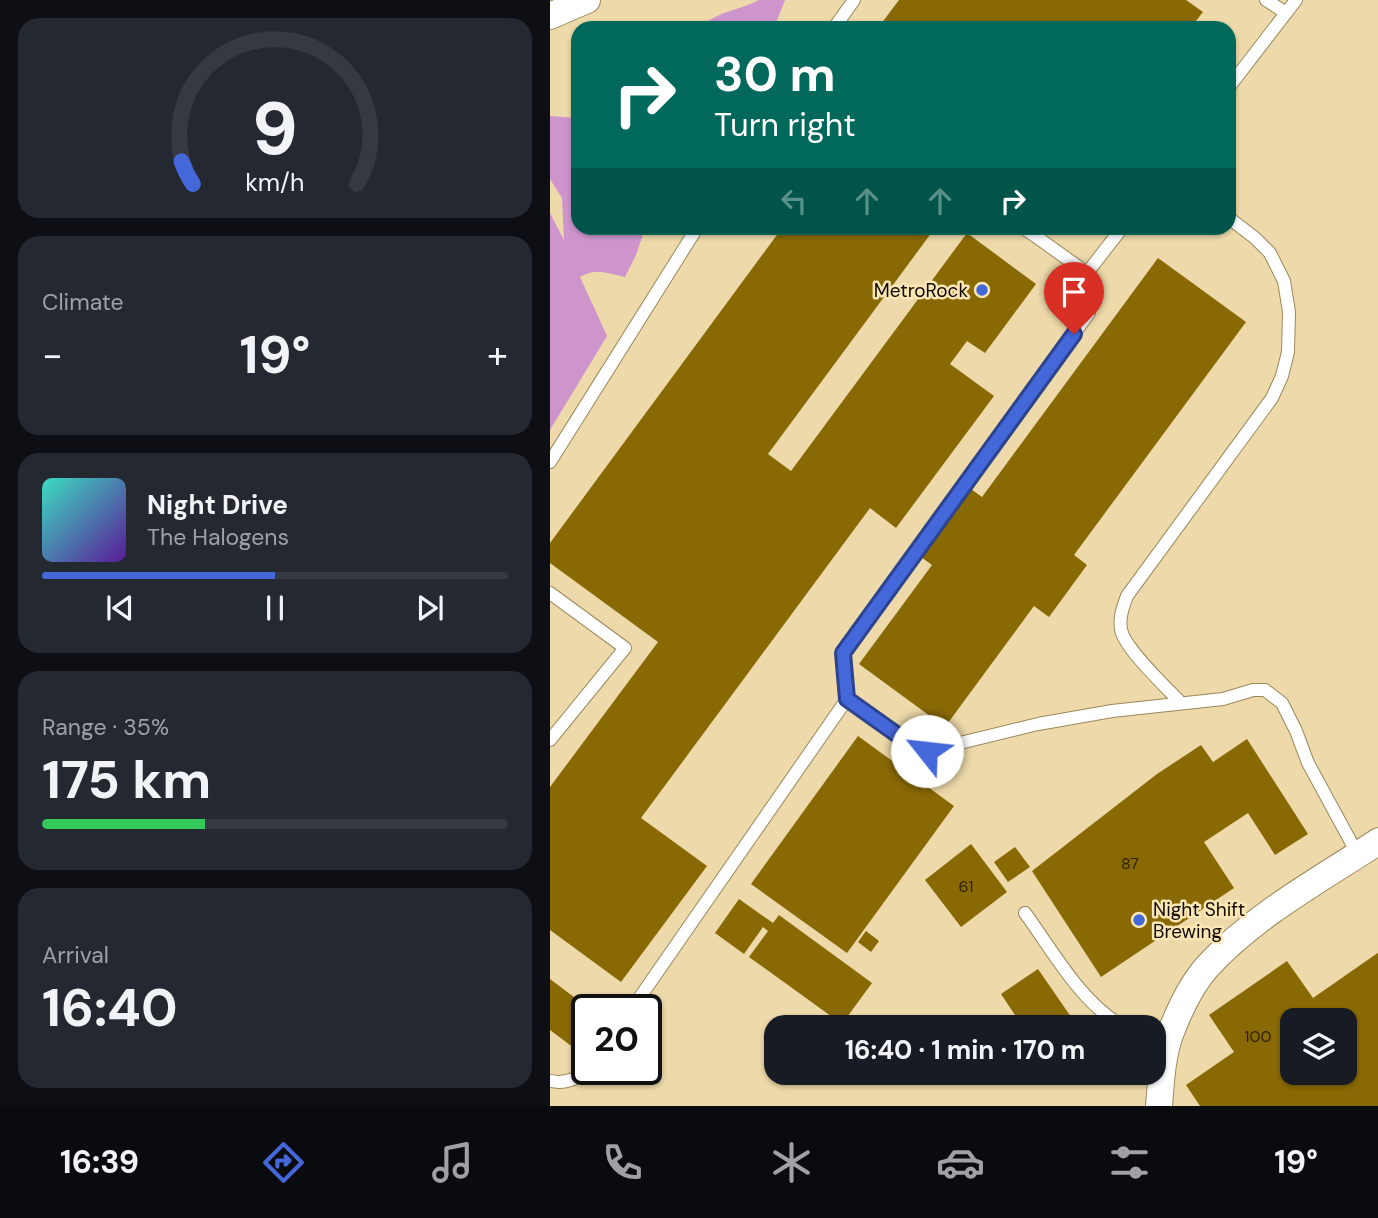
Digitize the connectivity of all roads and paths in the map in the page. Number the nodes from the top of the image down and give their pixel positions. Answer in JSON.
{"nodes":[{"id":1,"x":587,"y":0,"type":"edge"},
{"id":2,"x":854,"y":0,"type":"edge"},
{"id":3,"x":1266,"y":0,"type":"edge"},
{"id":4,"x":1296,"y":0,"type":"edge"},
{"id":5,"x":1286,"y":13,"type":"junction"},
{"id":6,"x":550,"y":16,"type":"edge"},
{"id":7,"x":839,"y":21,"type":"edge"},
{"id":8,"x":1236,"y":78,"type":"edge"},
{"id":9,"x":1236,"y":223,"type":"edge"},
{"id":10,"x":693,"y":235,"type":"edge"},
{"id":11,"x":1034,"y":235,"type":"edge"},
{"id":12,"x":1117,"y":235,"type":"edge"},
{"id":13,"x":1087,"y":273,"type":"junction"},
{"id":14,"x":550,"y":462,"type":"edge"},
{"id":15,"x":550,"y":593,"type":"edge"},
{"id":16,"x":847,"y":699,"type":"junction"},
{"id":17,"x":1180,"y":702,"type":"junction"},
{"id":18,"x":550,"y":740,"type":"edge"},
{"id":19,"x":1368,"y":848,"type":"edge"},
{"id":20,"x":1025,"y":913,"type":"dead end"},
{"id":21,"x":642,"y":994,"type":"edge"},
{"id":22,"x":1104,"y":1015,"type":"edge"},
{"id":23,"x":1166,"y":1037,"type":"edge"},
{"id":24,"x":571,"y":1080,"type":"edge"},
{"id":25,"x":550,"y":1082,"type":"edge"},
{"id":26,"x":1160,"y":1085,"type":"edge"},
{"id":27,"x":1159,"y":1106,"type":"edge"}],
"edges":[{"from":1,"to":6,"type":"street"},
{"from":2,"to":7,"type":"lane"},
{"from":3,"to":5,"type":"lane"},
{"from":4,"to":5,"type":"lane"},
{"from":5,"to":8,"type":"lane"},
{"from":9,"to":17,"type":"lane"},
{"from":10,"to":14,"type":"lane"},
{"from":11,"to":13,"type":"lane"},
{"from":12,"to":13,"type":"lane"},
{"from":13,"to":16,"type":"lane"},
{"from":15,"to":18,"type":"lane"},
{"from":16,"to":17,"type":"lane"},
{"from":16,"to":21,"type":"lane"},
{"from":17,"to":19,"type":"lane"},
{"from":19,"to":23,"type":"street"},
{"from":20,"to":22,"type":"lane"},
{"from":24,"to":25,"type":"lane"},
{"from":26,"to":27,"type":"street"}]}
